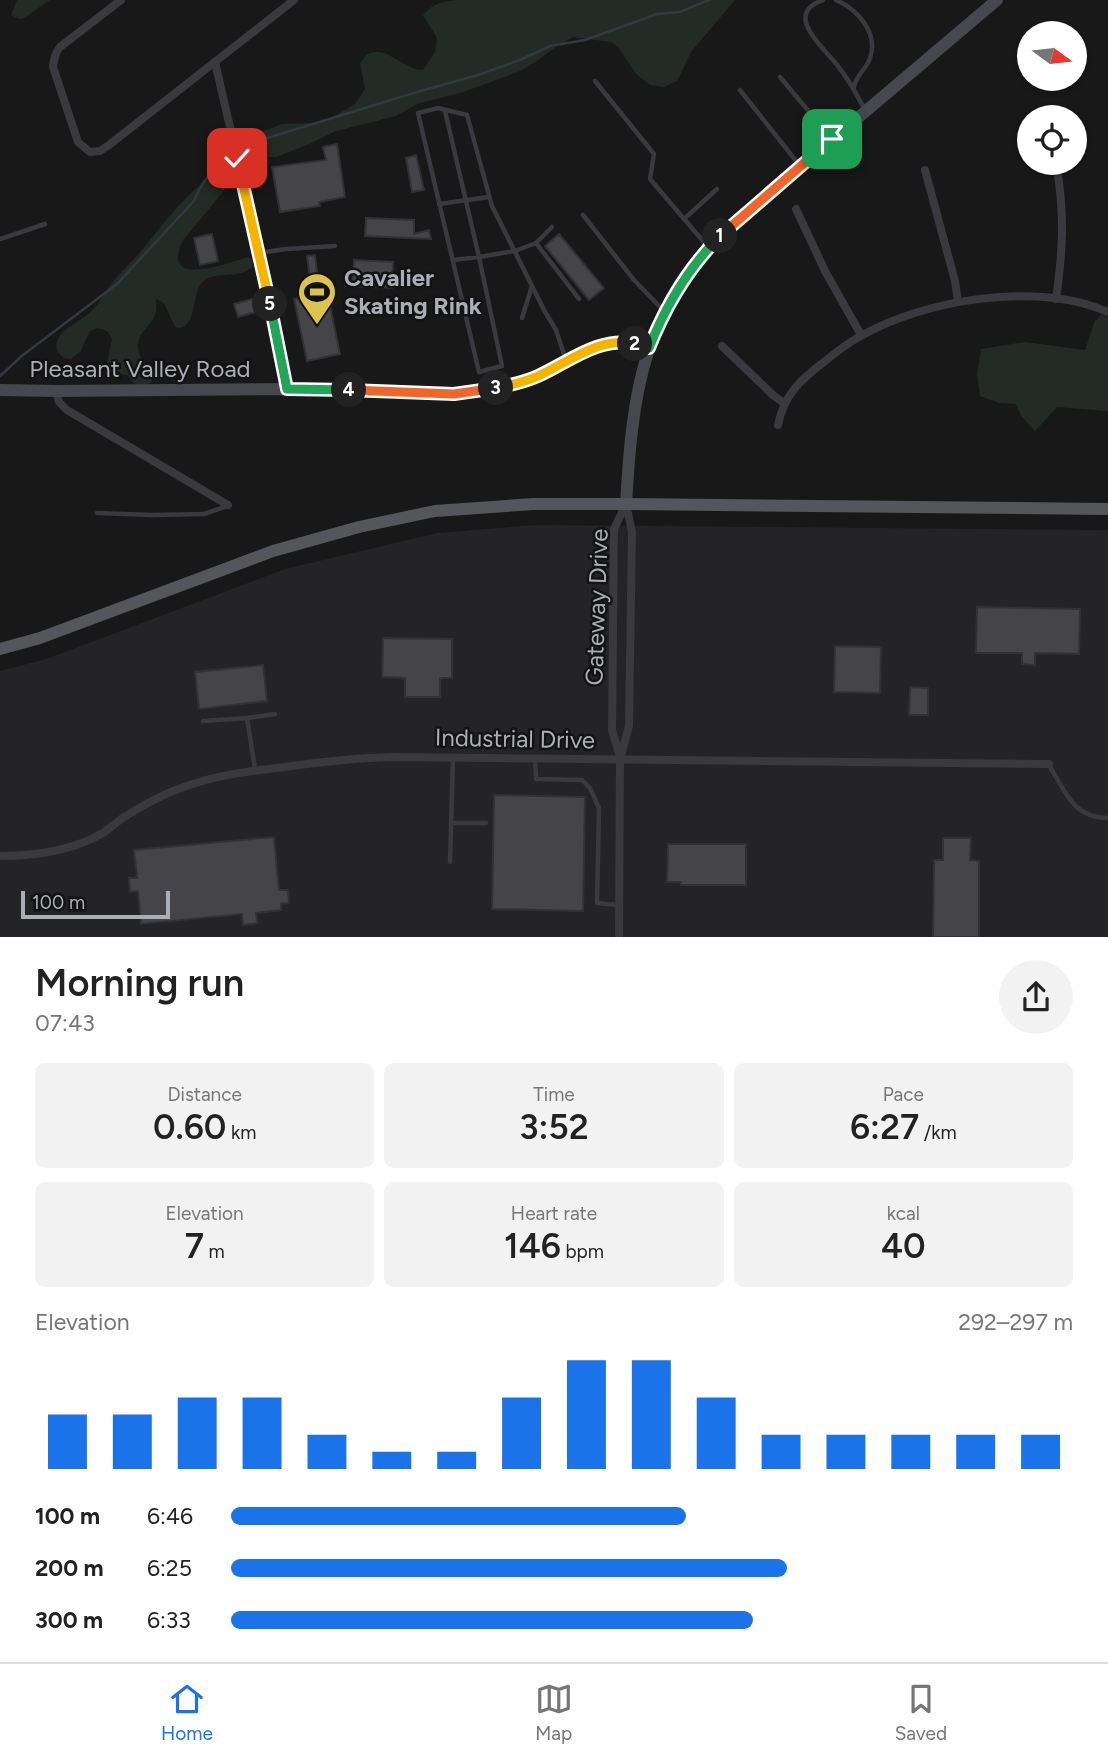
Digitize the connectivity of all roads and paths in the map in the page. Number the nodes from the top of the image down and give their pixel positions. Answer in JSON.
{"nodes":[{"id":1,"x":121,"y":0,"type":"edge"},
{"id":2,"x":294,"y":0,"type":"edge"},
{"id":3,"x":823,"y":0,"type":"edge"},
{"id":4,"x":836,"y":0,"type":"edge"},
{"id":5,"x":997,"y":0,"type":"edge"},
{"id":6,"x":215,"y":62,"type":"junction"},
{"id":7,"x":780,"y":77,"type":"dead end"},
{"id":8,"x":595,"y":80,"type":"dead end"},
{"id":9,"x":853,"y":88,"type":"junction"},
{"id":10,"x":740,"y":90,"type":"dead end"},
{"id":11,"x":445,"y":111,"type":"junction"},
{"id":12,"x":866,"y":112,"type":"junction"},
{"id":13,"x":832,"y":139,"type":"junction"},
{"id":14,"x":801,"y":167,"type":"junction"},
{"id":15,"x":925,"y":170,"type":"dead end"},
{"id":16,"x":1058,"y":175,"type":"edge"},
{"id":17,"x":717,"y":189,"type":"dead end"},
{"id":18,"x":489,"y":197,"type":"junction"},
{"id":19,"x":465,"y":200,"type":"junction"},
{"id":20,"x":439,"y":204,"type":"junction"},
{"id":21,"x":796,"y":209,"type":"dead end"},
{"id":22,"x":583,"y":215,"type":"dead end"},
{"id":23,"x":684,"y":219,"type":"junction"},
{"id":24,"x":45,"y":224,"type":"dead end"},
{"id":25,"x":552,"y":228,"type":"dead end"},
{"id":26,"x":0,"y":239,"type":"edge"},
{"id":27,"x":536,"y":243,"type":"junction"},
{"id":28,"x":335,"y":246,"type":"dead end"},
{"id":29,"x":708,"y":248,"type":"junction"},
{"id":30,"x":515,"y":251,"type":"junction"},
{"id":31,"x":259,"y":253,"type":"junction"},
{"id":32,"x":478,"y":257,"type":"junction"},
{"id":33,"x":453,"y":260,"type":"junction"},
{"id":34,"x":532,"y":286,"type":"junction"},
{"id":35,"x":579,"y":299,"type":"dead end"},
{"id":36,"x":1056,"y":299,"type":"junction"},
{"id":37,"x":958,"y":302,"type":"junction"},
{"id":38,"x":664,"y":311,"type":"junction"},
{"id":39,"x":1108,"y":312,"type":"edge"},
{"id":40,"x":522,"y":318,"type":"dead end"},
{"id":41,"x":861,"y":335,"type":"junction"},
{"id":42,"x":722,"y":346,"type":"dead end"},
{"id":43,"x":649,"y":348,"type":"junction"},
{"id":44,"x":566,"y":361,"type":"junction"},
{"id":45,"x":287,"y":389,"type":"junction"},
{"id":46,"x":0,"y":390,"type":"edge"},
{"id":47,"x":56,"y":391,"type":"junction"},
{"id":48,"x":784,"y":404,"type":"junction"},
{"id":49,"x":778,"y":425,"type":"dead end"},
{"id":50,"x":626,"y":504,"type":"junction"},
{"id":51,"x":228,"y":505,"type":"joint"},
{"id":52,"x":1108,"y":509,"type":"edge"},
{"id":53,"x":97,"y":513,"type":"dead end"},
{"id":54,"x":0,"y":649,"type":"edge"},
{"id":55,"x":275,"y":714,"type":"dead end"},
{"id":56,"x":247,"y":718,"type":"junction"},
{"id":57,"x":203,"y":721,"type":"dead end"},
{"id":58,"x":453,"y":758,"type":"junction"},
{"id":59,"x":535,"y":758,"type":"junction"},
{"id":60,"x":620,"y":760,"type":"junction"},
{"id":61,"x":1049,"y":764,"type":"joint"},
{"id":62,"x":255,"y":770,"type":"junction"},
{"id":63,"x":1108,"y":818,"type":"edge"},
{"id":64,"x":452,"y":823,"type":"junction"},
{"id":65,"x":486,"y":823,"type":"dead end"},
{"id":66,"x":0,"y":856,"type":"edge"},
{"id":67,"x":450,"y":862,"type":"dead end"},
{"id":68,"x":619,"y":905,"type":"junction"},
{"id":69,"x":619,"y":937,"type":"edge"}],
"edges":[{"from":1,"to":6,"type":"street"},
{"from":2,"to":6,"type":"street"},
{"from":3,"to":9,"type":"lane"},
{"from":4,"to":9,"type":"lane"},
{"from":5,"to":12,"type":"street"},
{"from":6,"to":31,"type":"street"},
{"from":7,"to":13,"type":"lane"},
{"from":8,"to":23,"type":"lane"},
{"from":9,"to":12,"type":"lane"},
{"from":10,"to":14,"type":"lane"},
{"from":11,"to":18,"type":"lane"},
{"from":11,"to":19,"type":"lane"},
{"from":11,"to":20,"type":"lane"},
{"from":12,"to":13,"type":"street"},
{"from":13,"to":14,"type":"street"},
{"from":14,"to":29,"type":"street"},
{"from":15,"to":37,"type":"street"},
{"from":16,"to":36,"type":"street"},
{"from":17,"to":23,"type":"lane"},
{"from":18,"to":19,"type":"lane"},
{"from":18,"to":30,"type":"lane"},
{"from":19,"to":20,"type":"lane"},
{"from":19,"to":32,"type":"lane"},
{"from":20,"to":33,"type":"lane"},
{"from":21,"to":41,"type":"street"},
{"from":22,"to":38,"type":"lane"},
{"from":23,"to":29,"type":"lane"},
{"from":24,"to":26,"type":"lane"},
{"from":25,"to":27,"type":"lane"},
{"from":27,"to":30,"type":"lane"},
{"from":27,"to":35,"type":"lane"},
{"from":28,"to":31,"type":"lane"},
{"from":29,"to":38,"type":"street"},
{"from":30,"to":32,"type":"lane"},
{"from":30,"to":34,"type":"lane"},
{"from":31,"to":45,"type":"street"},
{"from":32,"to":33,"type":"lane"},
{"from":32,"to":33,"type":"lane"},
{"from":34,"to":40,"type":"lane"},
{"from":34,"to":44,"type":"lane"},
{"from":36,"to":37,"type":"street"},
{"from":36,"to":39,"type":"street"},
{"from":37,"to":41,"type":"street"},
{"from":38,"to":43,"type":"street"},
{"from":41,"to":48,"type":"street"},
{"from":42,"to":48,"type":"street"},
{"from":43,"to":44,"type":"street","name":"Pleasant Valley Road"},
{"from":43,"to":50,"type":"street"},
{"from":44,"to":45,"type":"street","name":"Pleasant Valley Road"},
{"from":45,"to":47,"type":"street","name":"Pleasant Valley Road"},
{"from":46,"to":47,"type":"street","name":"Pleasant Valley Road"},
{"from":47,"to":51,"type":"street"},
{"from":48,"to":49,"type":"street"},
{"from":50,"to":52,"type":"main road"},
{"from":50,"to":54,"type":"main road"},
{"from":50,"to":60,"type":"street","name":"Gateway Drive"},
{"from":50,"to":60,"type":"street","name":"Gateway Drive"},
{"from":51,"to":53,"type":"lane"},
{"from":55,"to":56,"type":"lane"},
{"from":56,"to":57,"type":"lane"},
{"from":56,"to":62,"type":"lane"},
{"from":58,"to":59,"type":"street","name":"Industrial Drive"},
{"from":58,"to":62,"type":"street","name":"Industrial Drive"},
{"from":58,"to":64,"type":"lane"},
{"from":59,"to":60,"type":"street","name":"Industrial Drive"},
{"from":59,"to":68,"type":"lane"},
{"from":60,"to":61,"type":"street","name":"Industrial Drive"},
{"from":60,"to":68,"type":"street","name":"Gateway Drive"},
{"from":61,"to":63,"type":"lane"},
{"from":62,"to":66,"type":"street","name":"Industrial Drive"},
{"from":64,"to":65,"type":"lane"},
{"from":64,"to":67,"type":"lane"},
{"from":68,"to":69,"type":"street","name":"Gateway Drive"}]}
